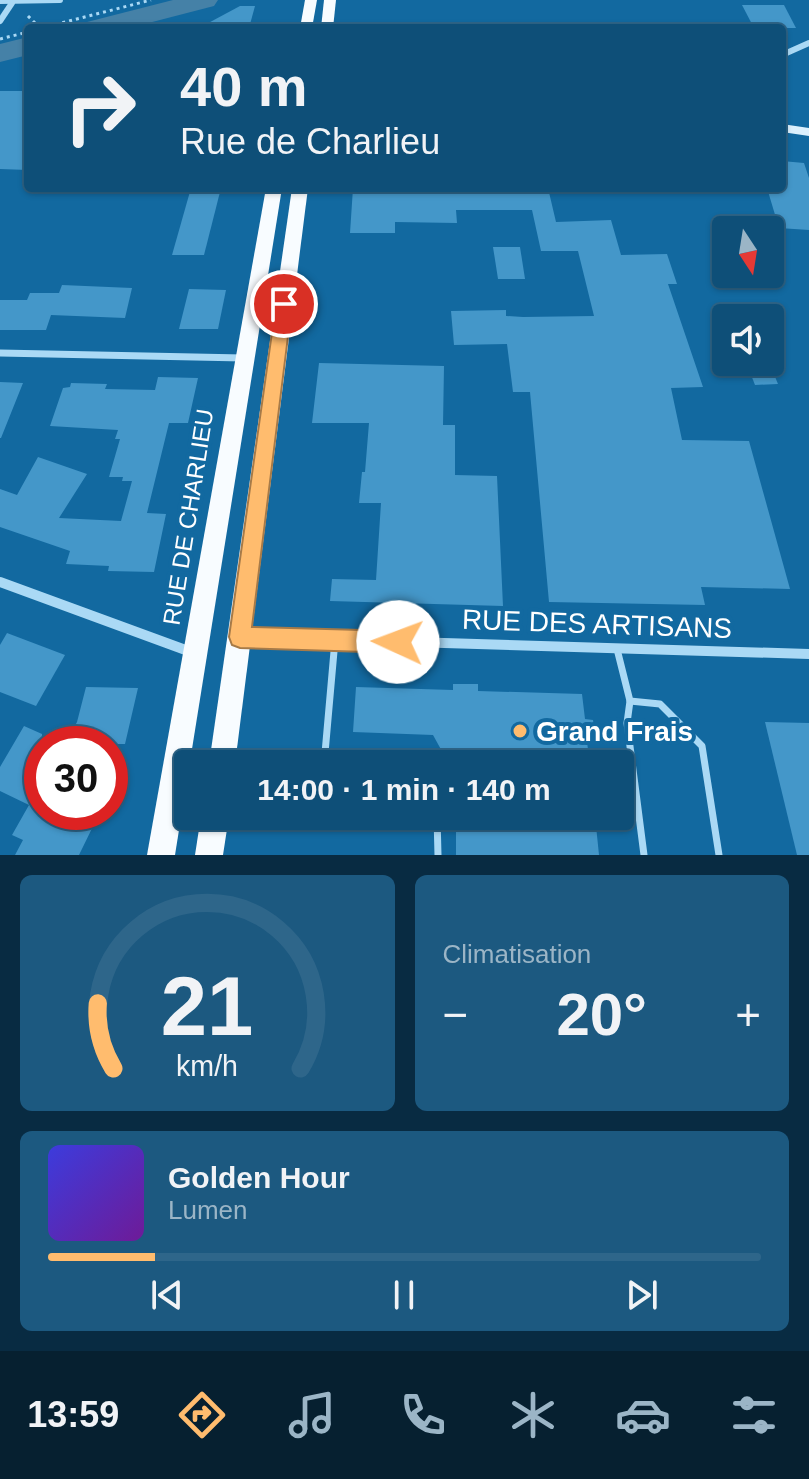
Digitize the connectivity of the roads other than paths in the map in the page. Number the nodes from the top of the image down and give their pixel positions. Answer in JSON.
{"nodes":[{"id":1,"x":60,"y":0,"type":"edge"},
{"id":2,"x":311,"y":0,"type":"edge"},
{"id":3,"x":330,"y":0,"type":"edge"},
{"id":4,"x":0,"y":1,"type":"edge"},
{"id":5,"x":12,"y":3,"type":"junction"},
{"id":6,"x":0,"y":21,"type":"edge"},
{"id":7,"x":307,"y":24,"type":"edge"},
{"id":8,"x":327,"y":24,"type":"edge"},
{"id":9,"x":809,"y":43,"type":"edge"},
{"id":10,"x":786,"y":53,"type":"edge"},
{"id":11,"x":786,"y":129,"type":"edge"},
{"id":12,"x":809,"y":132,"type":"edge"},
{"id":13,"x":273,"y":192,"type":"edge"},
{"id":14,"x":299,"y":192,"type":"edge"},
{"id":15,"x":0,"y":353,"type":"edge"},
{"id":16,"x":244,"y":358,"type":"junction"},
{"id":17,"x":0,"y":582,"type":"edge"},
{"id":18,"x":240,"y":637,"type":"junction"},
{"id":19,"x":335,"y":640,"type":"junction"},
{"id":20,"x":617,"y":649,"type":"junction"},
{"id":21,"x":196,"y":654,"type":"junction"},
{"id":22,"x":809,"y":654,"type":"edge"},
{"id":23,"x":630,"y":701,"type":"junction"},
{"id":24,"x":224,"y":750,"type":"edge"},
{"id":25,"x":325,"y":750,"type":"edge"},
{"id":26,"x":213,"y":830,"type":"edge"},
{"id":27,"x":437,"y":830,"type":"edge"},
{"id":28,"x":161,"y":855,"type":"edge"},
{"id":29,"x":209,"y":855,"type":"edge"},
{"id":30,"x":438,"y":855,"type":"edge"},
{"id":31,"x":644,"y":855,"type":"edge"},
{"id":32,"x":719,"y":855,"type":"edge"}],
"edges":[{"from":1,"to":5,"type":"street"},
{"from":2,"to":7,"type":"main road"},
{"from":3,"to":8,"type":"main road"},
{"from":4,"to":5,"type":"street"},
{"from":5,"to":6,"type":"street"},
{"from":9,"to":10,"type":"street"},
{"from":11,"to":12,"type":"street"},
{"from":13,"to":16,"type":"main road","name":"RUE DE CHARLIEU"},
{"from":14,"to":18,"type":"main road"},
{"from":15,"to":16,"type":"street"},
{"from":16,"to":21,"type":"main road","name":"RUE DE CHARLIEU"},
{"from":17,"to":21,"type":"street"},
{"from":18,"to":19,"type":"street","name":"RUE DES ARTISANS"},
{"from":18,"to":24,"type":"main road"},
{"from":19,"to":20,"type":"street","name":"RUE DES ARTISANS"},
{"from":19,"to":25,"type":"lane"},
{"from":20,"to":22,"type":"street","name":"RUE DES ARTISANS"},
{"from":20,"to":23,"type":"lane"},
{"from":21,"to":28,"type":"main road","name":"RUE DE CHARLIEU"},
{"from":23,"to":31,"type":"lane"},
{"from":23,"to":32,"type":"lane"},
{"from":26,"to":29,"type":"main road"},
{"from":27,"to":30,"type":"lane"}]}
